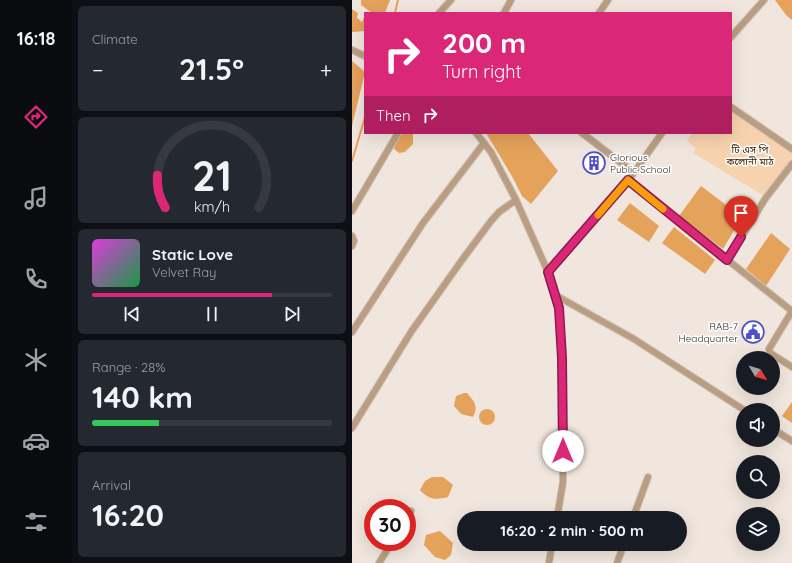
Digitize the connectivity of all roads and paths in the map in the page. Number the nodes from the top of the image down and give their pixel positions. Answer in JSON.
{"nodes":[{"id":1,"x":451,"y":0,"type":"edge"},
{"id":2,"x":511,"y":0,"type":"edge"},
{"id":3,"x":608,"y":0,"type":"edge"},
{"id":4,"x":764,"y":0,"type":"edge"},
{"id":5,"x":440,"y":12,"type":"edge"},
{"id":6,"x":505,"y":12,"type":"edge"},
{"id":7,"x":600,"y":12,"type":"edge"},
{"id":8,"x":732,"y":36,"type":"edge"},
{"id":9,"x":352,"y":50,"type":"edge"},
{"id":10,"x":364,"y":56,"type":"edge"},
{"id":11,"x":732,"y":108,"type":"edge"},
{"id":12,"x":397,"y":134,"type":"edge"},
{"id":13,"x":477,"y":134,"type":"edge"},
{"id":14,"x":583,"y":134,"type":"edge"},
{"id":15,"x":661,"y":134,"type":"edge"},
{"id":16,"x":484,"y":143,"type":"junction"},
{"id":17,"x":792,"y":149,"type":"edge"},
{"id":18,"x":792,"y":164,"type":"edge"},
{"id":19,"x":633,"y":172,"type":"junction"},
{"id":20,"x":628,"y":180,"type":"junction"},
{"id":21,"x":516,"y":200,"type":"junction"},
{"id":22,"x":352,"y":211,"type":"edge"},
{"id":23,"x":352,"y":236,"type":"edge"},
{"id":24,"x":352,"y":246,"type":"edge"},
{"id":25,"x":727,"y":260,"type":"junction"},
{"id":26,"x":548,"y":272,"type":"junction"},
{"id":27,"x":555,"y":295,"type":"junction"},
{"id":28,"x":792,"y":311,"type":"edge"},
{"id":29,"x":352,"y":332,"type":"edge"},
{"id":30,"x":792,"y":367,"type":"edge"},
{"id":31,"x":736,"y":405,"type":"edge"},
{"id":32,"x":352,"y":428,"type":"edge"},
{"id":33,"x":780,"y":434,"type":"edge"},
{"id":34,"x":792,"y":442,"type":"edge"},
{"id":35,"x":648,"y":477,"type":"dead end"},
{"id":36,"x":558,"y":511,"type":"edge"},
{"id":37,"x":636,"y":511,"type":"edge"},
{"id":38,"x":386,"y":551,"type":"edge"},
{"id":39,"x":551,"y":551,"type":"edge"},
{"id":40,"x":621,"y":551,"type":"edge"},
{"id":41,"x":379,"y":563,"type":"edge"},
{"id":42,"x":549,"y":563,"type":"edge"},
{"id":43,"x":617,"y":563,"type":"edge"}],
"edges":[{"from":1,"to":5,"type":"street"},
{"from":2,"to":6,"type":"street"},
{"from":3,"to":7,"type":"street"},
{"from":4,"to":8,"type":"street"},
{"from":9,"to":10,"type":"street"},
{"from":11,"to":17,"type":"street"},
{"from":12,"to":22,"type":"street"},
{"from":13,"to":16,"type":"street"},
{"from":14,"to":19,"type":"street"},
{"from":15,"to":19,"type":"street"},
{"from":16,"to":21,"type":"street"},
{"from":16,"to":29,"type":"street"},
{"from":18,"to":25,"type":"street"},
{"from":19,"to":20,"type":"street"},
{"from":20,"to":25,"type":"street"},
{"from":20,"to":26,"type":"street"},
{"from":21,"to":26,"type":"street"},
{"from":21,"to":32,"type":"street"},
{"from":23,"to":24,"type":"street"},
{"from":25,"to":28,"type":"street"},
{"from":26,"to":27,"type":"street"},
{"from":27,"to":31,"type":"street"},
{"from":27,"to":36,"type":"street"},
{"from":28,"to":30,"type":"street"},
{"from":33,"to":34,"type":"street"},
{"from":35,"to":37,"type":"street"},
{"from":38,"to":41,"type":"street"},
{"from":39,"to":42,"type":"street"},
{"from":40,"to":43,"type":"street"}]}
